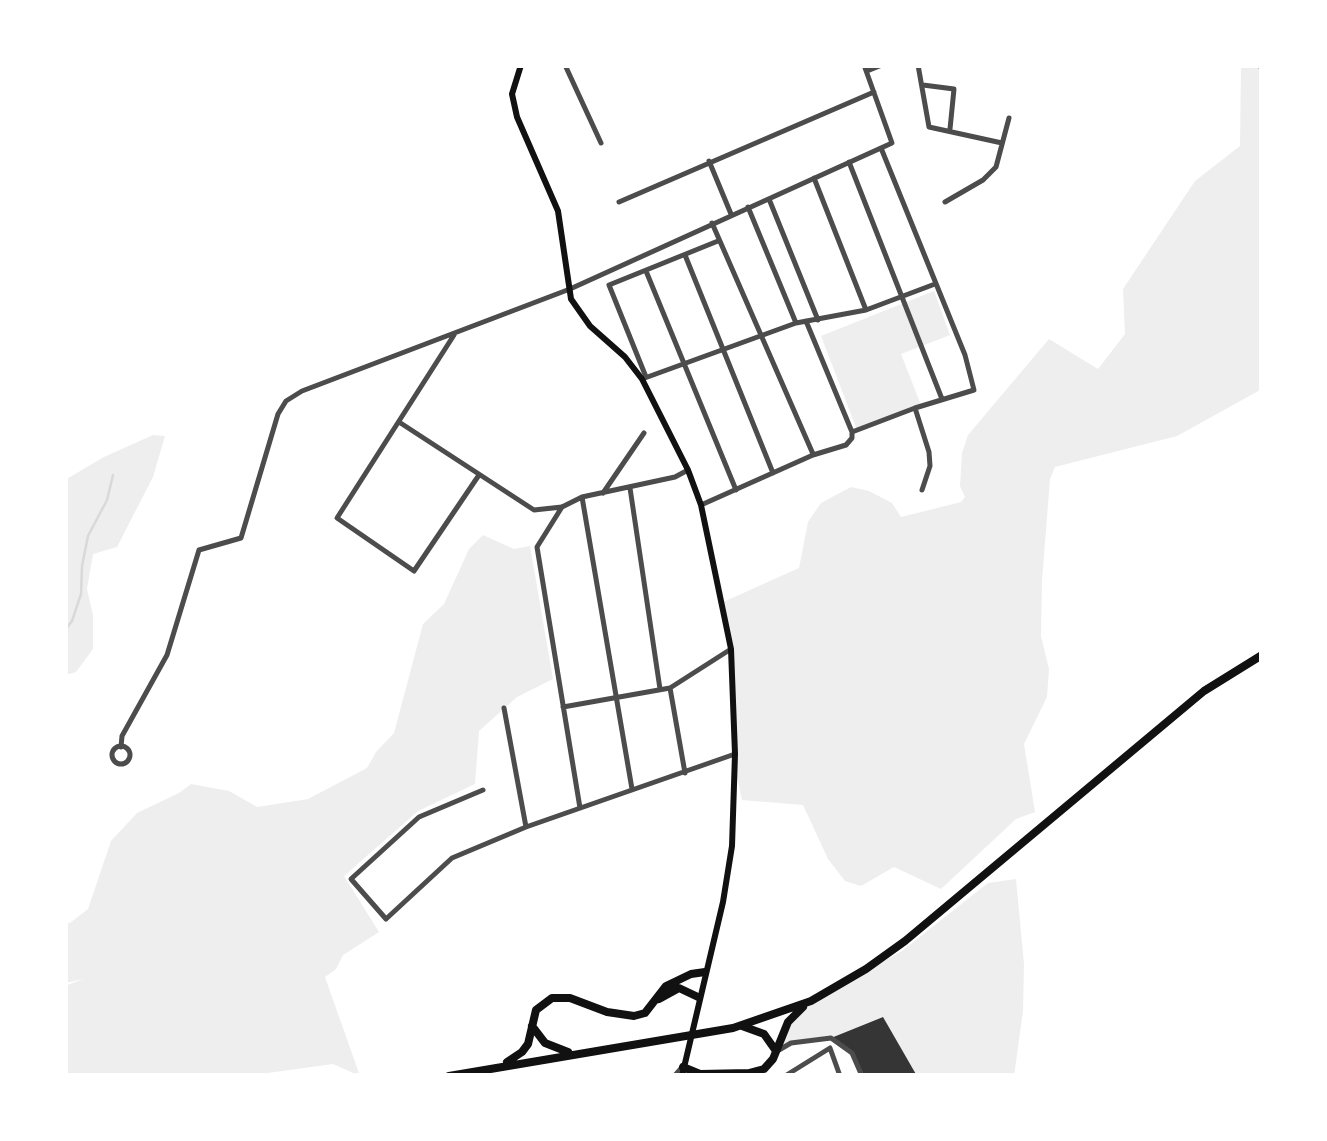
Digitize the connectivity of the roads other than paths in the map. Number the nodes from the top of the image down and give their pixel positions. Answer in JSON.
{"nodes":[{"id":1,"x":521,"y":65,"type":"edge"},
{"id":2,"x":565,"y":65,"type":"edge"},
{"id":3,"x":882,"y":65,"type":"edge"},
{"id":4,"x":918,"y":65,"type":"edge"},
{"id":5,"x":866,"y":68,"type":"edge"},
{"id":6,"x":924,"y":85,"type":"junction"},
{"id":7,"x":874,"y":92,"type":"junction"},
{"id":8,"x":1009,"y":118,"type":"dead end"},
{"id":9,"x":950,"y":131,"type":"junction"},
{"id":10,"x":602,"y":143,"type":"dead end"},
{"id":11,"x":1002,"y":143,"type":"junction"},
{"id":12,"x":881,"y":148,"type":"junction"},
{"id":13,"x":709,"y":161,"type":"junction"},
{"id":14,"x":849,"y":162,"type":"junction"},
{"id":15,"x":814,"y":178,"type":"junction"},
{"id":16,"x":769,"y":199,"type":"junction"},
{"id":17,"x":619,"y":202,"type":"dead end"},
{"id":18,"x":945,"y":202,"type":"dead end"},
{"id":19,"x":748,"y":207,"type":"junction"},
{"id":20,"x":731,"y":215,"type":"junction"},
{"id":21,"x":712,"y":223,"type":"junction"},
{"id":22,"x":719,"y":241,"type":"junction"},
{"id":23,"x":685,"y":255,"type":"junction"},
{"id":24,"x":646,"y":271,"type":"junction"},
{"id":25,"x":935,"y":284,"type":"junction"},
{"id":26,"x":570,"y":289,"type":"junction"},
{"id":27,"x":903,"y":297,"type":"junction"},
{"id":28,"x":866,"y":310,"type":"junction"},
{"id":29,"x":818,"y":320,"type":"junction"},
{"id":30,"x":806,"y":322,"type":"junction"},
{"id":31,"x":796,"y":323,"type":"junction"},
{"id":32,"x":456,"y":333,"type":"junction"},
{"id":33,"x":761,"y":335,"type":"junction"},
{"id":34,"x":725,"y":346,"type":"junction"},
{"id":35,"x":685,"y":362,"type":"junction"},
{"id":36,"x":644,"y":378,"type":"junction"},
{"id":37,"x":942,"y":399,"type":"junction"},
{"id":38,"x":915,"y":408,"type":"junction"},
{"id":39,"x":398,"y":422,"type":"junction"},
{"id":40,"x":852,"y":432,"type":"junction"},
{"id":41,"x":644,"y":433,"type":"dead end"},
{"id":42,"x":813,"y":455,"type":"junction"},
{"id":43,"x":688,"y":470,"type":"junction"},
{"id":44,"x":773,"y":473,"type":"junction"},
{"id":45,"x":478,"y":474,"type":"junction"},
{"id":46,"x":630,"y":488,"type":"junction"},
{"id":47,"x":736,"y":490,"type":"junction"},
{"id":48,"x":922,"y":490,"type":"dead end"},
{"id":49,"x":603,"y":493,"type":"junction"},
{"id":50,"x":582,"y":497,"type":"junction"},
{"id":51,"x":701,"y":505,"type":"junction"},
{"id":52,"x":562,"y":507,"type":"junction"},
{"id":53,"x":731,"y":649,"type":"junction"},
{"id":54,"x":1262,"y":655,"type":"edge"},
{"id":55,"x":670,"y":688,"type":"junction"},
{"id":56,"x":660,"y":690,"type":"junction"},
{"id":57,"x":616,"y":698,"type":"junction"},
{"id":58,"x":563,"y":707,"type":"junction"},
{"id":59,"x":504,"y":708,"type":"dead end"},
{"id":60,"x":122,"y":746,"type":"dead end"},
{"id":61,"x":735,"y":754,"type":"junction"},
{"id":62,"x":685,"y":772,"type":"junction"},
{"id":63,"x":483,"y":790,"type":"dead end"},
{"id":64,"x":632,"y":790,"type":"junction"},
{"id":65,"x":580,"y":808,"type":"junction"},
{"id":66,"x":526,"y":828,"type":"junction"},
{"id":67,"x":705,"y":972,"type":"junction"},
{"id":68,"x":698,"y":997,"type":"junction"},
{"id":69,"x":656,"y":1001,"type":"junction"},
{"id":70,"x":811,"y":1001,"type":"junction"},
{"id":71,"x":531,"y":1025,"type":"junction"},
{"id":72,"x":733,"y":1028,"type":"junction"},
{"id":73,"x":776,"y":1051,"type":"junction"},
{"id":74,"x":577,"y":1052,"type":"junction"},
{"id":75,"x":493,"y":1067,"type":"junction"},
{"id":76,"x":680,"y":1073,"type":"edge"},
{"id":77,"x":702,"y":1074,"type":"edge"},
{"id":78,"x":449,"y":1076,"type":"edge"},
{"id":79,"x":785,"y":1076,"type":"edge"},
{"id":80,"x":840,"y":1076,"type":"edge"},
{"id":81,"x":862,"y":1076,"type":"edge"}],
"edges":[{"from":1,"to":26,"type":"main road"},
{"from":2,"to":10,"type":"street"},
{"from":3,"to":5,"type":"street"},
{"from":4,"to":6,"type":"street"},
{"from":5,"to":7,"type":"street"},
{"from":6,"to":9,"type":"street"},
{"from":6,"to":9,"type":"street"},
{"from":7,"to":12,"type":"street"},
{"from":7,"to":13,"type":"street"},
{"from":8,"to":11,"type":"street"},
{"from":9,"to":11,"type":"street"},
{"from":11,"to":18,"type":"street"},
{"from":12,"to":14,"type":"street"},
{"from":12,"to":25,"type":"street"},
{"from":13,"to":17,"type":"street"},
{"from":13,"to":20,"type":"street"},
{"from":14,"to":15,"type":"street"},
{"from":14,"to":27,"type":"street"},
{"from":15,"to":16,"type":"street"},
{"from":15,"to":28,"type":"street"},
{"from":16,"to":19,"type":"street"},
{"from":16,"to":29,"type":"street"},
{"from":19,"to":20,"type":"street"},
{"from":19,"to":31,"type":"street"},
{"from":20,"to":21,"type":"street"},
{"from":21,"to":22,"type":"street"},
{"from":21,"to":26,"type":"street"},
{"from":22,"to":23,"type":"street"},
{"from":22,"to":33,"type":"street"},
{"from":23,"to":24,"type":"street"},
{"from":23,"to":34,"type":"street"},
{"from":24,"to":35,"type":"street"},
{"from":24,"to":36,"type":"street"},
{"from":25,"to":27,"type":"street"},
{"from":25,"to":37,"type":"street"},
{"from":26,"to":32,"type":"street"},
{"from":26,"to":36,"type":"main road"},
{"from":27,"to":28,"type":"street"},
{"from":27,"to":37,"type":"street"},
{"from":28,"to":29,"type":"street"},
{"from":29,"to":30,"type":"street"},
{"from":30,"to":31,"type":"street"},
{"from":30,"to":40,"type":"street"},
{"from":31,"to":33,"type":"street"},
{"from":32,"to":39,"type":"street"},
{"from":32,"to":60,"type":"street"},
{"from":33,"to":34,"type":"street"},
{"from":33,"to":42,"type":"street"},
{"from":34,"to":35,"type":"street"},
{"from":34,"to":44,"type":"street"},
{"from":35,"to":36,"type":"street"},
{"from":35,"to":47,"type":"street"},
{"from":36,"to":43,"type":"main road"},
{"from":37,"to":38,"type":"street"},
{"from":38,"to":40,"type":"street"},
{"from":38,"to":48,"type":"street"},
{"from":39,"to":45,"type":"street"},
{"from":39,"to":45,"type":"street"},
{"from":40,"to":42,"type":"street"},
{"from":41,"to":49,"type":"street"},
{"from":42,"to":44,"type":"street"},
{"from":43,"to":46,"type":"street"},
{"from":43,"to":51,"type":"main road"},
{"from":44,"to":47,"type":"street"},
{"from":45,"to":52,"type":"street"},
{"from":46,"to":49,"type":"street"},
{"from":46,"to":56,"type":"street"},
{"from":47,"to":51,"type":"street"},
{"from":49,"to":50,"type":"street"},
{"from":50,"to":52,"type":"street"},
{"from":50,"to":57,"type":"street"},
{"from":51,"to":53,"type":"main road"},
{"from":52,"to":58,"type":"street"},
{"from":53,"to":55,"type":"street"},
{"from":53,"to":61,"type":"main road"},
{"from":54,"to":70,"type":"highway"},
{"from":55,"to":56,"type":"street"},
{"from":55,"to":62,"type":"street"},
{"from":56,"to":57,"type":"street"},
{"from":57,"to":58,"type":"street"},
{"from":57,"to":64,"type":"street"},
{"from":58,"to":65,"type":"street"},
{"from":59,"to":66,"type":"street"},
{"from":61,"to":62,"type":"street"},
{"from":61,"to":67,"type":"main road"},
{"from":62,"to":64,"type":"street"},
{"from":63,"to":66,"type":"street"},
{"from":64,"to":65,"type":"street"},
{"from":65,"to":66,"type":"street"},
{"from":67,"to":68,"type":"main road"},
{"from":67,"to":69,"type":"highway"},
{"from":68,"to":69,"type":"highway"},
{"from":68,"to":76,"type":"main road"},
{"from":69,"to":71,"type":"highway"},
{"from":70,"to":72,"type":"highway"},
{"from":70,"to":73,"type":"highway"},
{"from":71,"to":74,"type":"highway"},
{"from":71,"to":75,"type":"highway"},
{"from":72,"to":73,"type":"highway"},
{"from":72,"to":74,"type":"highway"},
{"from":73,"to":77,"type":"highway"},
{"from":73,"to":81,"type":"street"},
{"from":74,"to":75,"type":"highway"},
{"from":75,"to":78,"type":"highway"},
{"from":76,"to":77,"type":"highway"},
{"from":79,"to":80,"type":"street"}]}
